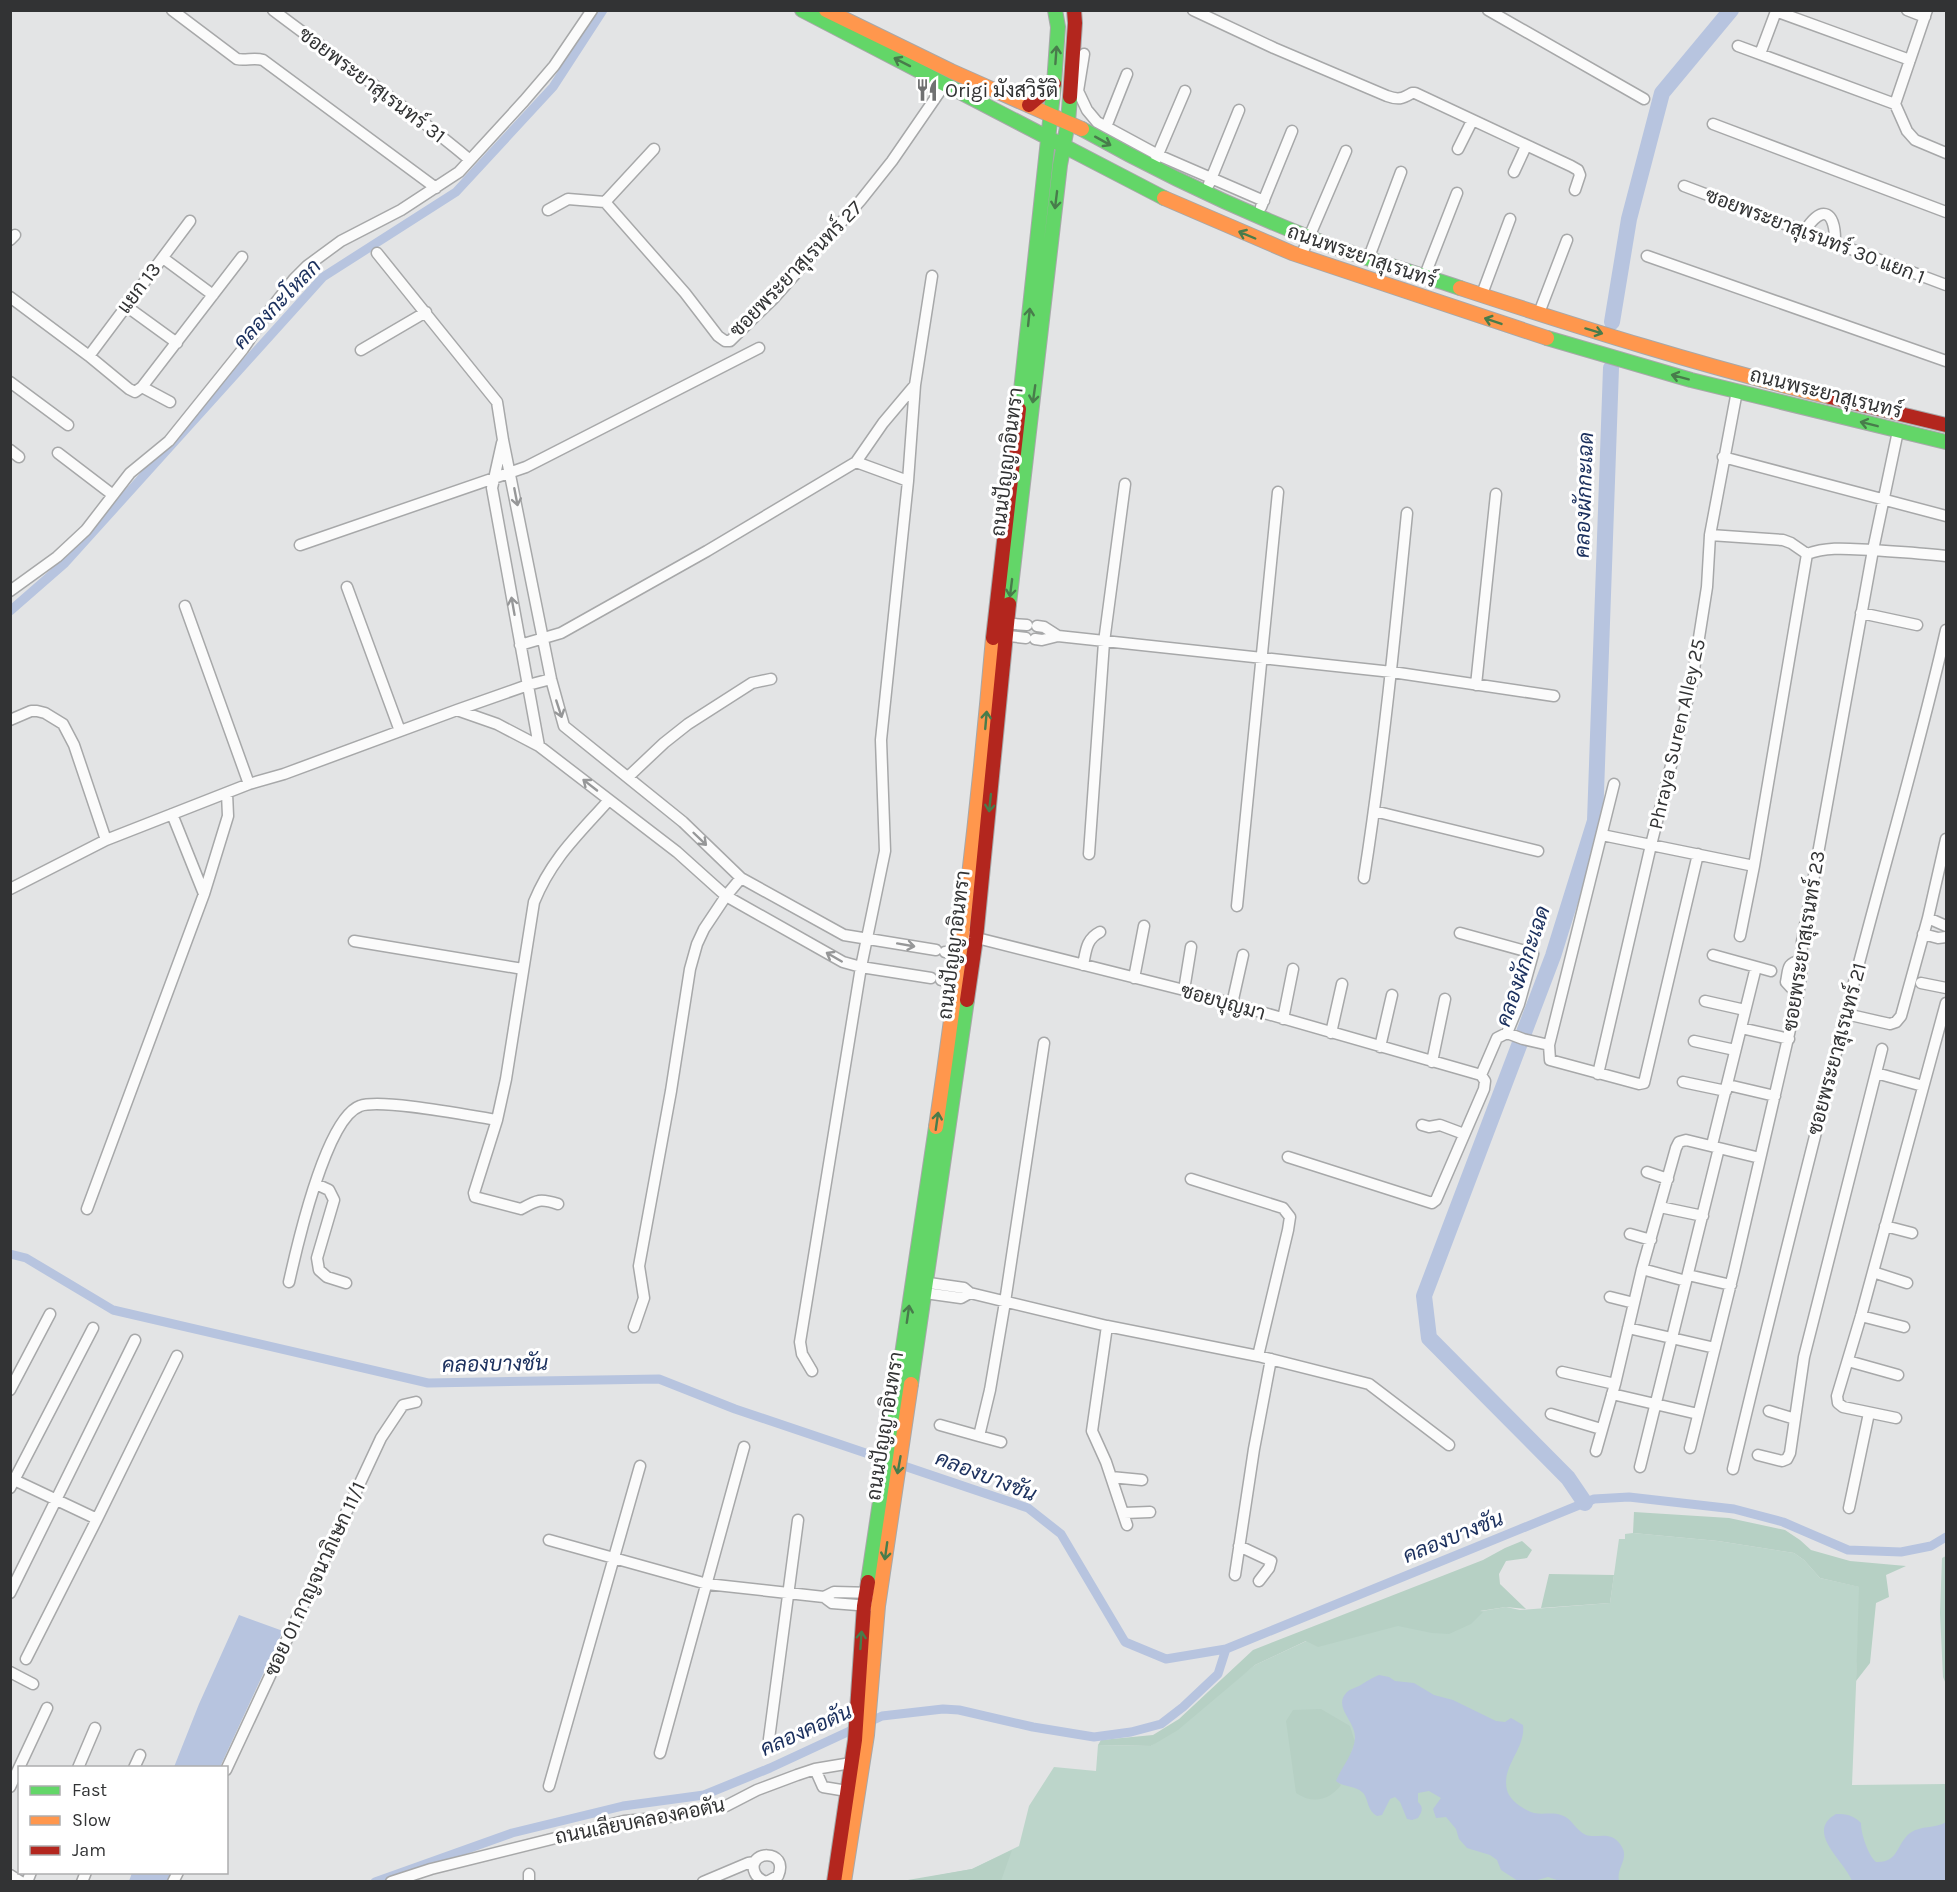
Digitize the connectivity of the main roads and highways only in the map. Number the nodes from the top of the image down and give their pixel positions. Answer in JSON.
{"nodes":[{"id":1,"x":802,"y":10,"type":"edge"},
{"id":2,"x":826,"y":10,"type":"edge"},
{"id":3,"x":1055,"y":10,"type":"edge"},
{"id":4,"x":1066,"y":10,"type":"edge"},
{"id":5,"x":1076,"y":18,"type":"edge"},
{"id":6,"x":1058,"y":27,"type":"junction"},
{"id":7,"x":1054,"y":84,"type":"junction"},
{"id":8,"x":1029,"y":105,"type":"junction"},
{"id":9,"x":1051,"y":115,"type":"junction"},
{"id":10,"x":1068,"y":122,"type":"junction"},
{"id":11,"x":1026,"y":126,"type":"junction"},
{"id":12,"x":1047,"y":138,"type":"junction"},
{"id":13,"x":1063,"y":146,"type":"junction"},
{"id":14,"x":1045,"y":158,"type":"junction"},
{"id":15,"x":1087,"y":158,"type":"junction"},
{"id":16,"x":1060,"y":165,"type":"junction"},
{"id":17,"x":1947,"y":425,"type":"edge"},
{"id":18,"x":1947,"y":442,"type":"edge"},
{"id":19,"x":1000,"y":629,"type":"junction"},
{"id":20,"x":969,"y":936,"type":"junction"},
{"id":21,"x":919,"y":1287,"type":"junction"},
{"id":22,"x":872,"y":1600,"type":"junction"},
{"id":23,"x":861,"y":1737,"type":"junction"},
{"id":24,"x":842,"y":1872,"type":"edge"},
{"id":25,"x":834,"y":1881,"type":"edge"}],
"edges":[{"from":11,"to":1,"type":"main road","name":"ถนนพระยาสุเรนทร์","one_way":true},
{"from":2,"to":8,"type":"main road","name":"ถนนพระยาสุเรนทร์"},
{"from":3,"to":6,"type":"main road","name":"ถนนปัญญาอินทรา"},
{"from":4,"to":6,"type":"main road"},
{"from":5,"to":6,"type":"main road"},
{"from":5,"to":10,"type":"main road","name":"ถนนปัญญาอินทรา"},
{"from":7,"to":6,"type":"main road","name":"ถนนปัญญาอินทรา","one_way":true},
{"from":7,"to":8,"type":"main road"},
{"from":7,"to":9,"type":"main road","name":"ถนนปัญญาอินทรา"},
{"from":8,"to":9,"type":"main road","name":"ถนนพระยาสุเรนทร์"},
{"from":9,"to":10,"type":"main road","name":"ถนนพระยาสุเรนทร์"},
{"from":9,"to":12,"type":"main road","name":"ถนนปัญญาอินทรา"},
{"from":10,"to":13,"type":"main road","name":"ถนนปัญญาอินทรา"},
{"from":10,"to":17,"type":"main road","name":"ถนนพระยาสุเรนทร์","one_way":true},
{"from":11,"to":12,"type":"main road","name":"ถนนพระยาสุเรนทร์"},
{"from":11,"to":14,"type":"main road"},
{"from":12,"to":13,"type":"main road","name":"ถนนพระยาสุเรนทร์"},
{"from":12,"to":14,"type":"main road","name":"ถนนปัญญาอินทรา"},
{"from":13,"to":15,"type":"main road","name":"ถนนพระยาสุเรนทร์"},
{"from":13,"to":16,"type":"main road","name":"ถนนปัญญาอินทรา"},
{"from":19,"to":14,"type":"main road","name":"ถนนปัญญาอินทรา","one_way":true},
{"from":15,"to":16,"type":"main road"},
{"from":18,"to":15,"type":"main road","name":"ถนนพระยาสุเรนทร์","one_way":true},
{"from":16,"to":19,"type":"main road","name":"ถนนปัญญาอินทรา","one_way":true},
{"from":19,"to":20,"type":"main road","name":"ถนนปัญญาอินทรา"},
{"from":20,"to":21,"type":"main road","name":"ถนนปัญญาอินทรา"},
{"from":21,"to":20,"type":"main road","name":"ถนนปัญญาอินทรา","one_way":true},
{"from":21,"to":22,"type":"main road","name":"ถนนปัญญาอินทรา"},
{"from":22,"to":23,"type":"main road","name":"ถนนปัญญาอินทรา"},
{"from":23,"to":22,"type":"main road","name":"ถนนปัญญาอินทรา","one_way":true},
{"from":23,"to":24,"type":"main road","name":"ถนนปัญญาอินทรา"},
{"from":23,"to":24,"type":"main road","name":"ถนนปัญญาอินทรา"},
{"from":24,"to":25,"type":"main road","name":"ถนนปัญญาอินทรา"}]}
